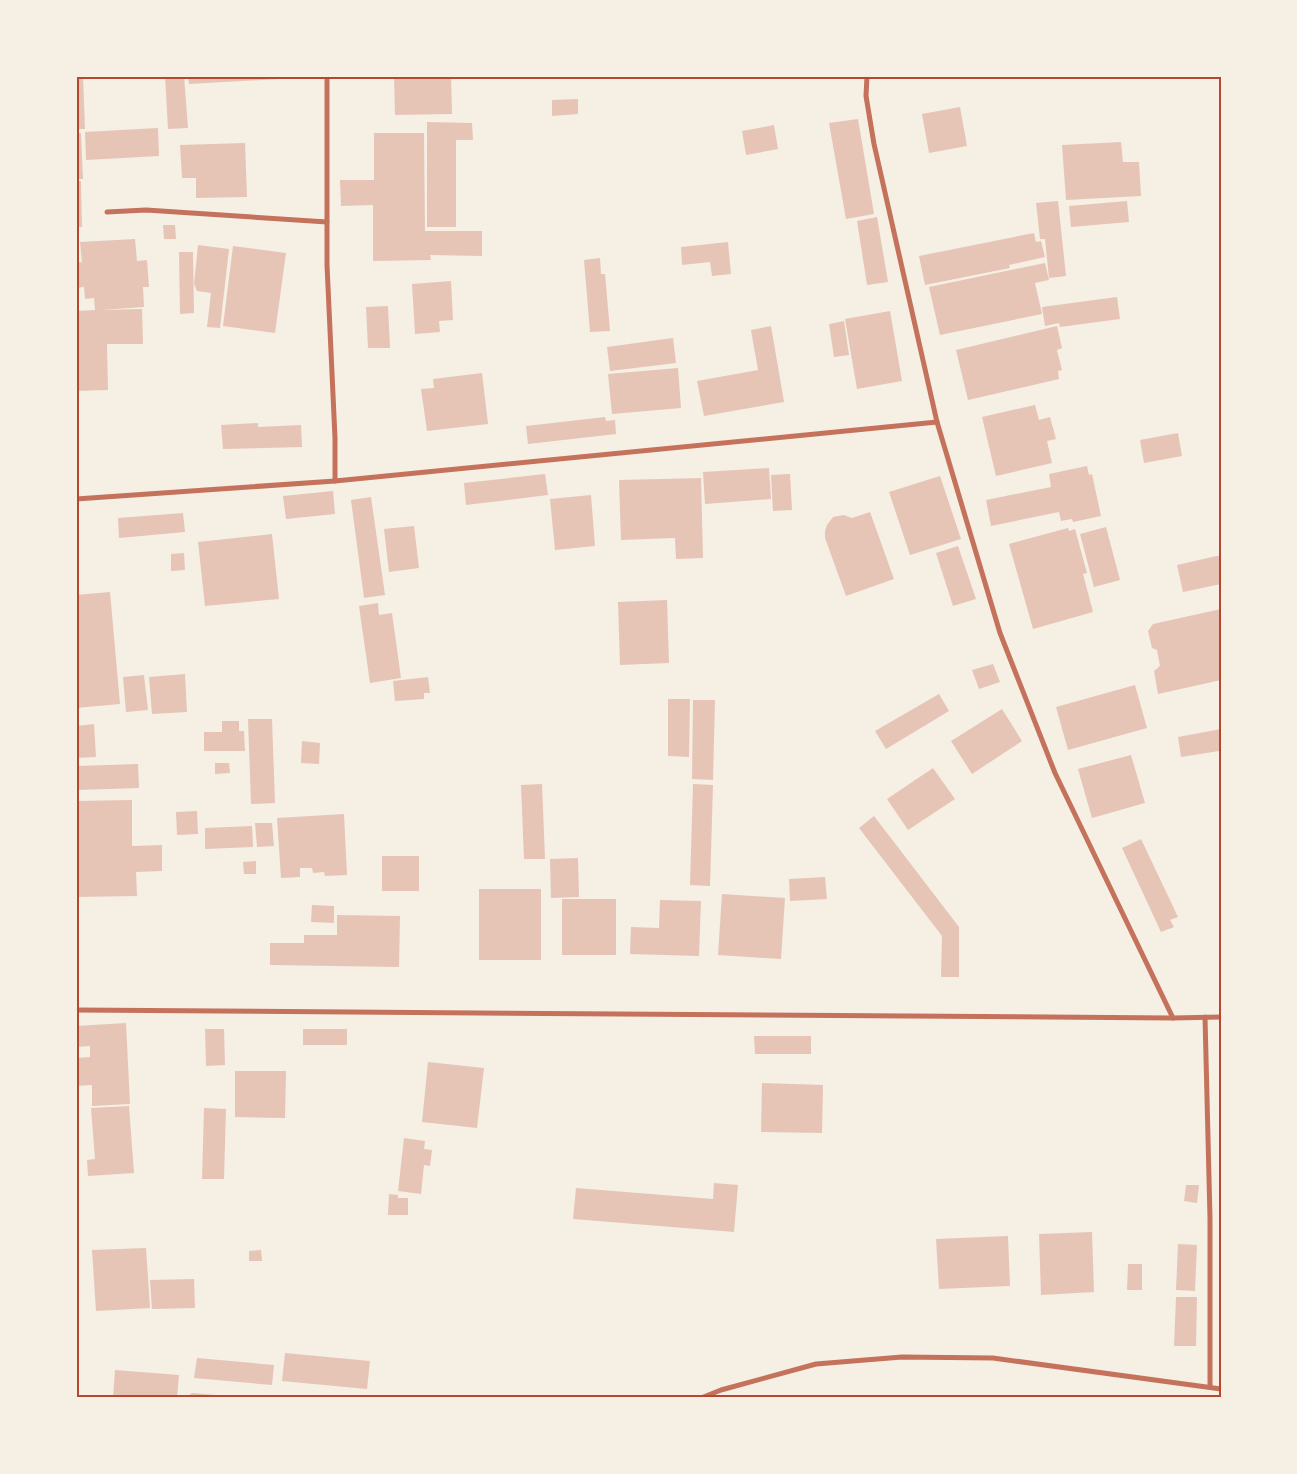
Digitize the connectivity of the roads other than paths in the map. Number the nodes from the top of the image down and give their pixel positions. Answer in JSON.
{"nodes":[{"id":1,"x":327,"y":76,"type":"edge"},
{"id":2,"x":867,"y":76,"type":"edge"},
{"id":3,"x":107,"y":212,"type":"dead end"},
{"id":4,"x":327,"y":222,"type":"junction"},
{"id":5,"x":937,"y":422,"type":"junction"},
{"id":6,"x":334,"y":481,"type":"junction"},
{"id":7,"x":76,"y":499,"type":"edge"},
{"id":8,"x":76,"y":1010,"type":"edge"},
{"id":9,"x":1205,"y":1017,"type":"junction"},
{"id":10,"x":1221,"y":1017,"type":"edge"},
{"id":11,"x":1173,"y":1018,"type":"junction"},
{"id":12,"x":1210,"y":1387,"type":"junction"},
{"id":13,"x":1221,"y":1389,"type":"edge"},
{"id":14,"x":701,"y":1398,"type":"edge"}],
"edges":[{"from":1,"to":4,"type":"street"},
{"from":2,"to":5,"type":"street"},
{"from":3,"to":4,"type":"street"},
{"from":4,"to":6,"type":"street"},
{"from":5,"to":6,"type":"street"},
{"from":5,"to":11,"type":"street"},
{"from":6,"to":7,"type":"street"},
{"from":8,"to":11,"type":"street"},
{"from":9,"to":10,"type":"street"},
{"from":9,"to":11,"type":"street"},
{"from":9,"to":12,"type":"street"},
{"from":12,"to":13,"type":"street"},
{"from":12,"to":14,"type":"street"}]}
